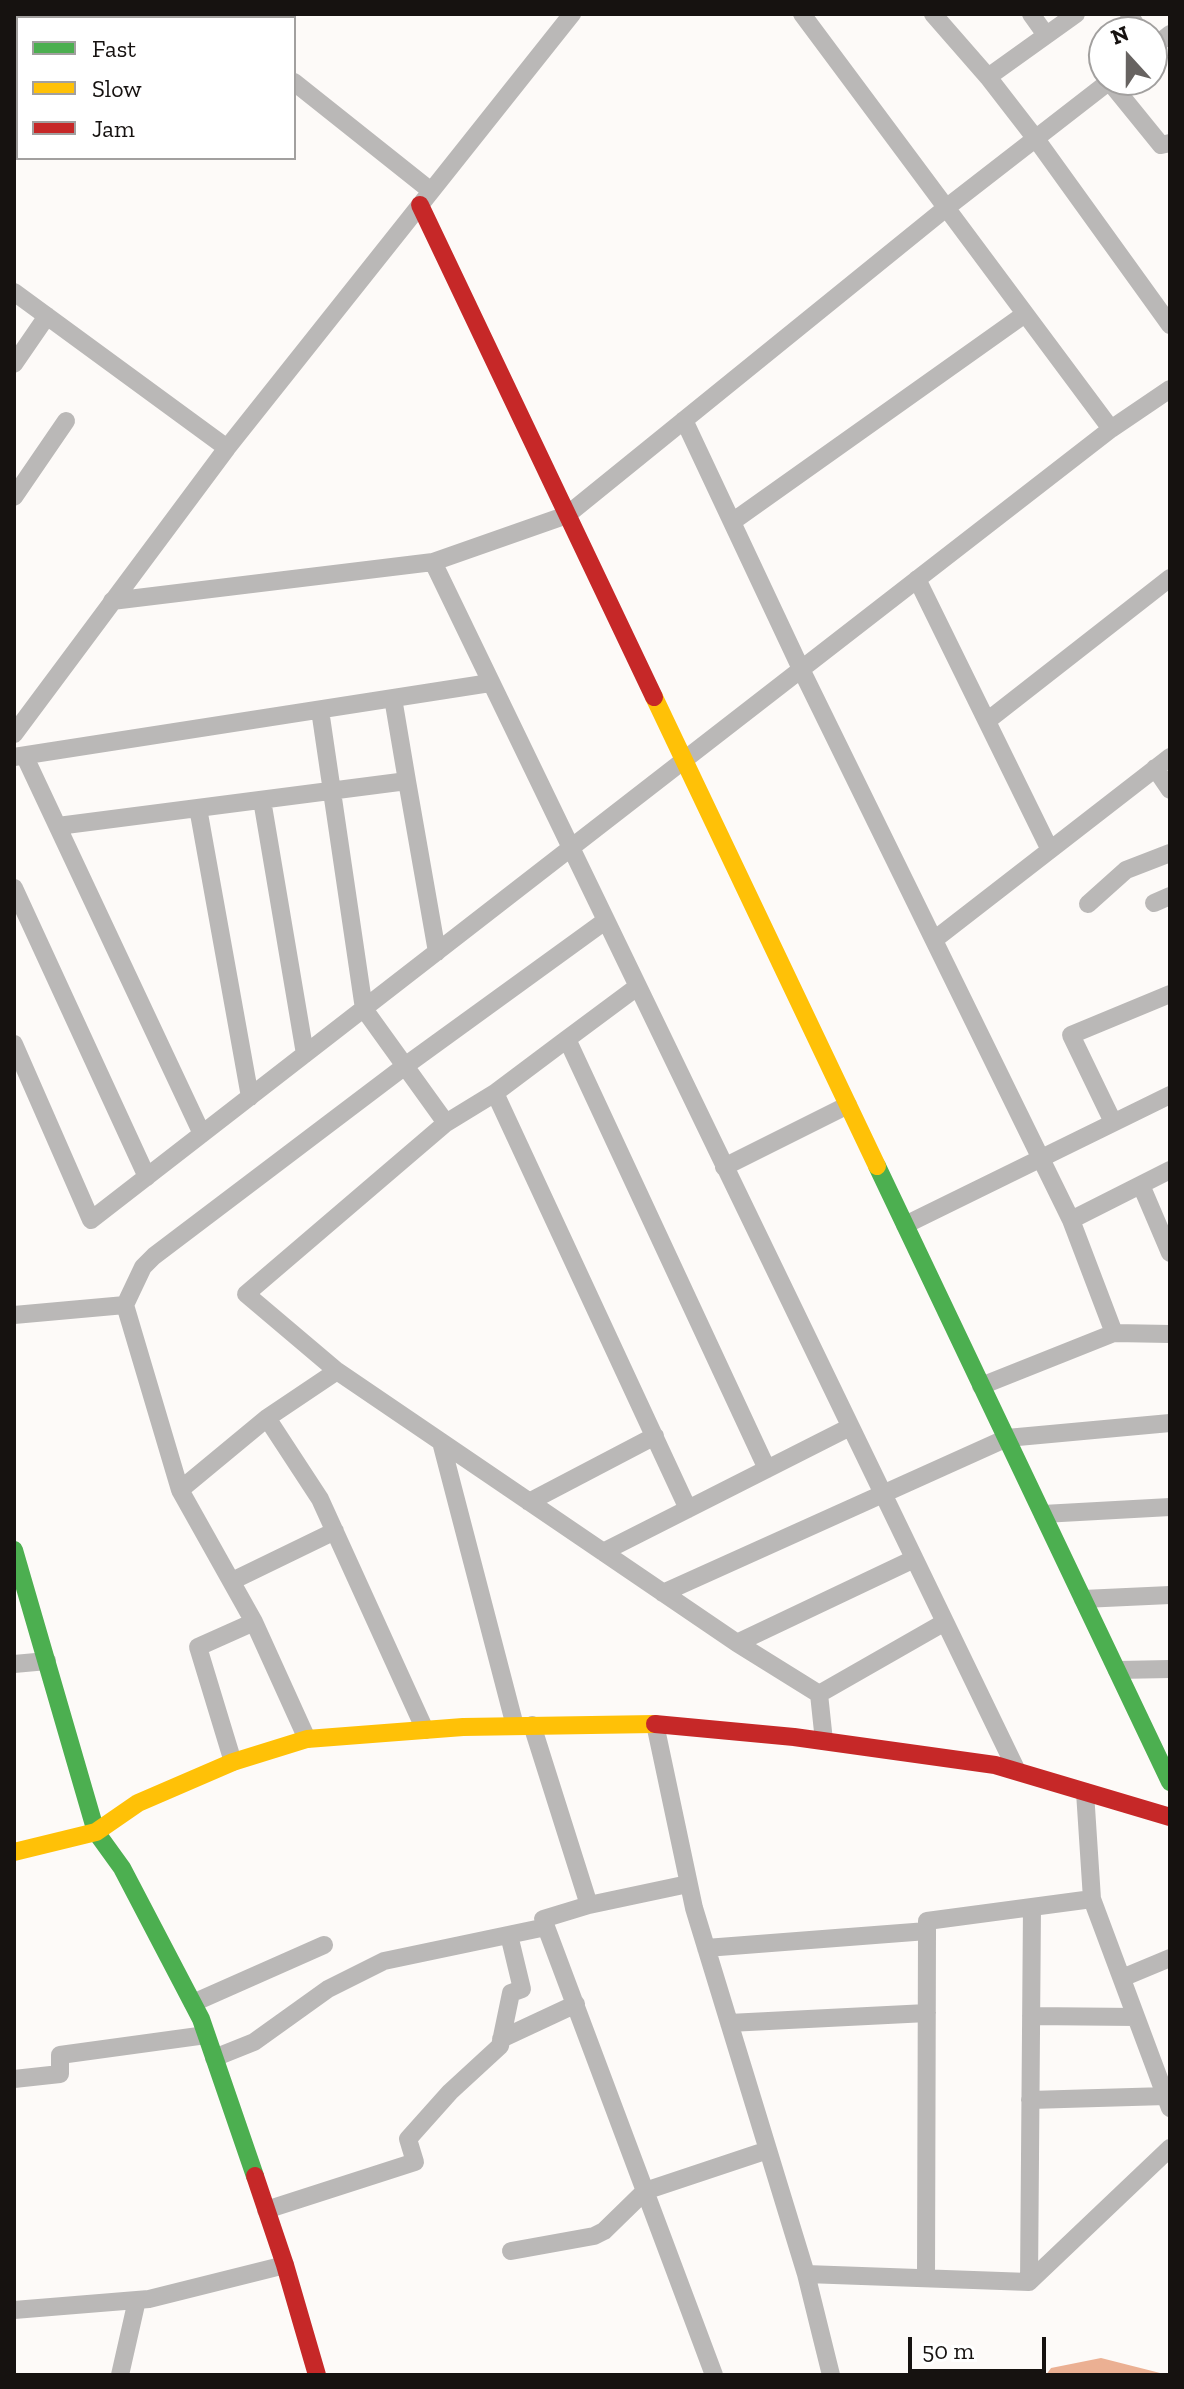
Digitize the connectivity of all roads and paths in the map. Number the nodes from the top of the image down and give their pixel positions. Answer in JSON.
{"nodes":[{"id":1,"x":572,"y":14,"type":"edge"},
{"id":2,"x":802,"y":14,"type":"edge"},
{"id":3,"x":933,"y":14,"type":"edge"},
{"id":4,"x":1031,"y":14,"type":"edge"},
{"id":5,"x":1076,"y":14,"type":"edge"},
{"id":6,"x":1046,"y":35,"type":"junction"},
{"id":7,"x":988,"y":77,"type":"junction"},
{"id":8,"x":296,"y":84,"type":"edge"},
{"id":9,"x":1091,"y":96,"type":"edge"},
{"id":10,"x":1122,"y":96,"type":"edge"},
{"id":11,"x":1036,"y":139,"type":"junction"},
{"id":12,"x":1170,"y":143,"type":"edge"},
{"id":13,"x":425,"y":198,"type":"junction"},
{"id":14,"x":946,"y":208,"type":"junction"},
{"id":15,"x":14,"y":292,"type":"edge"},
{"id":16,"x":1025,"y":314,"type":"junction"},
{"id":17,"x":47,"y":316,"type":"junction"},
{"id":18,"x":1170,"y":325,"type":"edge"},
{"id":19,"x":14,"y":364,"type":"edge"},
{"id":20,"x":1170,"y":389,"type":"edge"},
{"id":21,"x":684,"y":420,"type":"junction"},
{"id":22,"x":66,"y":421,"type":"dead end"},
{"id":23,"x":1111,"y":429,"type":"junction"},
{"id":24,"x":227,"y":448,"type":"junction"},
{"id":25,"x":14,"y":497,"type":"edge"},
{"id":26,"x":567,"y":515,"type":"junction"},
{"id":27,"x":732,"y":522,"type":"junction"},
{"id":28,"x":433,"y":562,"type":"junction"},
{"id":29,"x":1170,"y":578,"type":"edge"},
{"id":30,"x":917,"y":579,"type":"junction"},
{"id":31,"x":112,"y":601,"type":"junction"},
{"id":32,"x":801,"y":669,"type":"junction"},
{"id":33,"x":490,"y":683,"type":"junction"},
{"id":34,"x":393,"y":698,"type":"junction"},
{"id":35,"x":320,"y":710,"type":"junction"},
{"id":36,"x":987,"y":721,"type":"junction"},
{"id":37,"x":14,"y":734,"type":"edge"},
{"id":38,"x":20,"y":757,"type":"edge"},
{"id":39,"x":684,"y":760,"type":"junction"},
{"id":40,"x":1163,"y":763,"type":"edge"},
{"id":41,"x":407,"y":781,"type":"junction"},
{"id":42,"x":1170,"y":790,"type":"edge"},
{"id":43,"x":332,"y":791,"type":"junction"},
{"id":44,"x":262,"y":800,"type":"junction"},
{"id":45,"x":198,"y":808,"type":"junction"},
{"id":46,"x":58,"y":826,"type":"junction"},
{"id":47,"x":570,"y":848,"type":"junction"},
{"id":48,"x":1050,"y":850,"type":"junction"},
{"id":49,"x":1170,"y":853,"type":"edge"},
{"id":50,"x":14,"y":888,"type":"edge"},
{"id":51,"x":1088,"y":904,"type":"dead end"},
{"id":52,"x":605,"y":921,"type":"junction"},
{"id":53,"x":934,"y":940,"type":"junction"},
{"id":54,"x":437,"y":952,"type":"junction"},
{"id":55,"x":637,"y":987,"type":"junction"},
{"id":56,"x":1170,"y":994,"type":"edge"},
{"id":57,"x":364,"y":1009,"type":"junction"},
{"id":58,"x":567,"y":1039,"type":"junction"},
{"id":59,"x":14,"y":1044,"type":"edge"},
{"id":60,"x":305,"y":1054,"type":"junction"},
{"id":61,"x":405,"y":1066,"type":"junction"},
{"id":62,"x":495,"y":1093,"type":"junction"},
{"id":63,"x":1170,"y":1095,"type":"edge"},
{"id":64,"x":250,"y":1097,"type":"junction"},
{"id":65,"x":848,"y":1105,"type":"junction"},
{"id":66,"x":1113,"y":1122,"type":"junction"},
{"id":67,"x":446,"y":1123,"type":"junction"},
{"id":68,"x":202,"y":1134,"type":"junction"},
{"id":69,"x":1041,"y":1158,"type":"junction"},
{"id":70,"x":724,"y":1167,"type":"junction"},
{"id":71,"x":1170,"y":1170,"type":"edge"},
{"id":72,"x":147,"y":1177,"type":"junction"},
{"id":73,"x":1141,"y":1185,"type":"junction"},
{"id":74,"x":1071,"y":1220,"type":"junction"},
{"id":75,"x":905,"y":1225,"type":"junction"},
{"id":76,"x":1170,"y":1253,"type":"edge"},
{"id":77,"x":125,"y":1305,"type":"junction"},
{"id":78,"x":14,"y":1315,"type":"edge"},
{"id":79,"x":1114,"y":1333,"type":"junction"},
{"id":80,"x":1170,"y":1334,"type":"edge"},
{"id":81,"x":337,"y":1371,"type":"junction"},
{"id":82,"x":981,"y":1386,"type":"junction"},
{"id":83,"x":267,"y":1418,"type":"junction"},
{"id":84,"x":1170,"y":1423,"type":"edge"},
{"id":85,"x":850,"y":1427,"type":"junction"},
{"id":86,"x":655,"y":1436,"type":"junction"},
{"id":87,"x":1007,"y":1438,"type":"junction"},
{"id":88,"x":441,"y":1442,"type":"junction"},
{"id":89,"x":767,"y":1469,"type":"junction"},
{"id":90,"x":180,"y":1490,"type":"junction"},
{"id":91,"x":882,"y":1492,"type":"junction"},
{"id":92,"x":529,"y":1502,"type":"junction"},
{"id":93,"x":1170,"y":1507,"type":"edge"},
{"id":94,"x":688,"y":1509,"type":"junction"},
{"id":95,"x":1043,"y":1514,"type":"junction"},
{"id":96,"x":335,"y":1531,"type":"junction"},
{"id":97,"x":14,"y":1550,"type":"edge"},
{"id":98,"x":603,"y":1552,"type":"junction"},
{"id":99,"x":914,"y":1559,"type":"junction"},
{"id":100,"x":232,"y":1581,"type":"junction"},
{"id":101,"x":663,"y":1593,"type":"junction"},
{"id":102,"x":1170,"y":1595,"type":"edge"},
{"id":103,"x":1083,"y":1599,"type":"junction"},
{"id":104,"x":254,"y":1622,"type":"junction"},
{"id":105,"x":945,"y":1622,"type":"junction"},
{"id":106,"x":737,"y":1643,"type":"junction"},
{"id":107,"x":47,"y":1661,"type":"junction"},
{"id":108,"x":14,"y":1664,"type":"edge"},
{"id":109,"x":1170,"y":1669,"type":"edge"},
{"id":110,"x":1117,"y":1670,"type":"junction"},
{"id":111,"x":819,"y":1694,"type":"junction"},
{"id":112,"x":655,"y":1724,"type":"junction"},
{"id":113,"x":523,"y":1725,"type":"junction"},
{"id":114,"x":425,"y":1730,"type":"junction"},
{"id":115,"x":307,"y":1739,"type":"junction"},
{"id":116,"x":824,"y":1741,"type":"junction"},
{"id":117,"x":1164,"y":1756,"type":"edge"},
{"id":118,"x":233,"y":1762,"type":"junction"},
{"id":119,"x":1017,"y":1771,"type":"junction"},
{"id":120,"x":1170,"y":1782,"type":"edge"},
{"id":121,"x":1085,"y":1792,"type":"junction"},
{"id":122,"x":1170,"y":1817,"type":"edge"},
{"id":123,"x":96,"y":1832,"type":"junction"},
{"id":124,"x":14,"y":1852,"type":"edge"},
{"id":125,"x":688,"y":1884,"type":"junction"},
{"id":126,"x":1092,"y":1899,"type":"junction"},
{"id":127,"x":589,"y":1905,"type":"junction"},
{"id":128,"x":1032,"y":1907,"type":"junction"},
{"id":129,"x":546,"y":1927,"type":"junction"},
{"id":130,"x":927,"y":1931,"type":"junction"},
{"id":131,"x":509,"y":1935,"type":"junction"},
{"id":132,"x":324,"y":1945,"type":"dead end"},
{"id":133,"x":706,"y":1948,"type":"junction"},
{"id":134,"x":1170,"y":1958,"type":"edge"},
{"id":135,"x":1122,"y":1978,"type":"junction"},
{"id":136,"x":193,"y":2003,"type":"junction"},
{"id":137,"x":576,"y":2004,"type":"junction"},
{"id":138,"x":927,"y":2013,"type":"junction"},
{"id":139,"x":1031,"y":2016,"type":"junction"},
{"id":140,"x":1136,"y":2017,"type":"junction"},
{"id":141,"x":729,"y":2023,"type":"junction"},
{"id":142,"x":206,"y":2035,"type":"junction"},
{"id":143,"x":501,"y":2039,"type":"junction"},
{"id":144,"x":214,"y":2058,"type":"junction"},
{"id":145,"x":14,"y":2079,"type":"edge"},
{"id":146,"x":1030,"y":2100,"type":"junction"},
{"id":147,"x":1168,"y":2102,"type":"edge"},
{"id":148,"x":1170,"y":2148,"type":"edge"},
{"id":149,"x":768,"y":2150,"type":"junction"},
{"id":150,"x":645,"y":2191,"type":"junction"},
{"id":151,"x":266,"y":2210,"type":"junction"},
{"id":152,"x":511,"y":2251,"type":"dead end"},
{"id":153,"x":285,"y":2265,"type":"junction"},
{"id":154,"x":806,"y":2274,"type":"junction"},
{"id":155,"x":926,"y":2278,"type":"junction"},
{"id":156,"x":1029,"y":2282,"type":"junction"},
{"id":157,"x":137,"y":2300,"type":"junction"},
{"id":158,"x":14,"y":2310,"type":"edge"},
{"id":159,"x":120,"y":2375,"type":"edge"},
{"id":160,"x":317,"y":2375,"type":"edge"},
{"id":161,"x":714,"y":2375,"type":"edge"},
{"id":162,"x":831,"y":2375,"type":"edge"}],
"edges":[{"from":1,"to":13,"type":"street"},
{"from":2,"to":14,"type":"street"},
{"from":3,"to":7,"type":"street"},
{"from":4,"to":6,"type":"street"},
{"from":5,"to":6,"type":"street"},
{"from":6,"to":7,"type":"street"},
{"from":7,"to":11,"type":"street"},
{"from":8,"to":13,"type":"street"},
{"from":9,"to":11,"type":"street"},
{"from":10,"to":12,"type":"street"},
{"from":11,"to":14,"type":"street"},
{"from":11,"to":18,"type":"street"},
{"from":13,"to":24,"type":"street"},
{"from":13,"to":26,"type":"street"},
{"from":14,"to":16,"type":"street"},
{"from":14,"to":21,"type":"street"},
{"from":15,"to":17,"type":"street"},
{"from":16,"to":23,"type":"street"},
{"from":16,"to":27,"type":"street"},
{"from":17,"to":19,"type":"street"},
{"from":17,"to":24,"type":"street"},
{"from":20,"to":23,"type":"street"},
{"from":21,"to":26,"type":"street"},
{"from":21,"to":27,"type":"street"},
{"from":22,"to":25,"type":"street"},
{"from":23,"to":30,"type":"street"},
{"from":24,"to":31,"type":"street"},
{"from":26,"to":28,"type":"street"},
{"from":26,"to":39,"type":"street"},
{"from":27,"to":32,"type":"street"},
{"from":28,"to":31,"type":"street"},
{"from":28,"to":33,"type":"street"},
{"from":29,"to":36,"type":"street"},
{"from":30,"to":32,"type":"street"},
{"from":30,"to":36,"type":"street"},
{"from":31,"to":37,"type":"street"},
{"from":32,"to":39,"type":"street"},
{"from":32,"to":53,"type":"street"},
{"from":33,"to":34,"type":"street"},
{"from":33,"to":47,"type":"street"},
{"from":34,"to":35,"type":"street"},
{"from":34,"to":41,"type":"street"},
{"from":35,"to":38,"type":"street"},
{"from":35,"to":43,"type":"street"},
{"from":36,"to":48,"type":"street"},
{"from":38,"to":46,"type":"street"},
{"from":39,"to":47,"type":"street"},
{"from":39,"to":65,"type":"street"},
{"from":40,"to":42,"type":"street"},
{"from":40,"to":48,"type":"street"},
{"from":41,"to":43,"type":"street"},
{"from":41,"to":54,"type":"street"},
{"from":43,"to":44,"type":"street"},
{"from":43,"to":57,"type":"street"},
{"from":44,"to":45,"type":"street"},
{"from":44,"to":60,"type":"street"},
{"from":45,"to":46,"type":"street"},
{"from":45,"to":64,"type":"street"},
{"from":46,"to":68,"type":"street"},
{"from":47,"to":52,"type":"street"},
{"from":47,"to":54,"type":"street"},
{"from":48,"to":53,"type":"street"},
{"from":49,"to":51,"type":"street"},
{"from":50,"to":72,"type":"street"},
{"from":52,"to":55,"type":"street"},
{"from":52,"to":61,"type":"street"},
{"from":53,"to":69,"type":"street"},
{"from":54,"to":57,"type":"street"},
{"from":55,"to":58,"type":"street"},
{"from":55,"to":70,"type":"street"},
{"from":56,"to":66,"type":"street"},
{"from":57,"to":60,"type":"street"},
{"from":57,"to":61,"type":"street"},
{"from":58,"to":62,"type":"street"},
{"from":58,"to":89,"type":"street"},
{"from":59,"to":72,"type":"street"},
{"from":60,"to":64,"type":"street"},
{"from":61,"to":67,"type":"street"},
{"from":61,"to":77,"type":"street"},
{"from":62,"to":67,"type":"street"},
{"from":62,"to":86,"type":"street"},
{"from":63,"to":66,"type":"street"},
{"from":64,"to":68,"type":"street"},
{"from":65,"to":70,"type":"street"},
{"from":65,"to":75,"type":"street"},
{"from":66,"to":69,"type":"street"},
{"from":67,"to":81,"type":"street"},
{"from":68,"to":72,"type":"street"},
{"from":69,"to":74,"type":"street"},
{"from":69,"to":75,"type":"street"},
{"from":70,"to":85,"type":"street"},
{"from":71,"to":73,"type":"street"},
{"from":73,"to":74,"type":"street"},
{"from":73,"to":76,"type":"street"},
{"from":74,"to":79,"type":"street"},
{"from":75,"to":82,"type":"street"},
{"from":77,"to":78,"type":"street"},
{"from":77,"to":90,"type":"street"},
{"from":79,"to":80,"type":"street"},
{"from":79,"to":82,"type":"street"},
{"from":81,"to":83,"type":"street"},
{"from":81,"to":88,"type":"street"},
{"from":82,"to":87,"type":"street"},
{"from":83,"to":90,"type":"street"},
{"from":83,"to":96,"type":"street"},
{"from":84,"to":87,"type":"street"},
{"from":85,"to":89,"type":"street"},
{"from":85,"to":91,"type":"street"},
{"from":86,"to":92,"type":"street"},
{"from":86,"to":94,"type":"street"},
{"from":87,"to":91,"type":"street"},
{"from":87,"to":95,"type":"street"},
{"from":88,"to":92,"type":"street"},
{"from":88,"to":113,"type":"street"},
{"from":89,"to":94,"type":"street"},
{"from":90,"to":100,"type":"street"},
{"from":91,"to":99,"type":"street"},
{"from":91,"to":101,"type":"street"},
{"from":92,"to":98,"type":"street"},
{"from":93,"to":95,"type":"street"},
{"from":94,"to":98,"type":"street"},
{"from":95,"to":103,"type":"street"},
{"from":96,"to":100,"type":"street"},
{"from":96,"to":114,"type":"street"},
{"from":97,"to":107,"type":"street"},
{"from":98,"to":101,"type":"street"},
{"from":99,"to":105,"type":"street"},
{"from":99,"to":106,"type":"street"},
{"from":100,"to":104,"type":"street"},
{"from":101,"to":106,"type":"street"},
{"from":102,"to":103,"type":"street"},
{"from":103,"to":110,"type":"street"},
{"from":104,"to":115,"type":"street"},
{"from":104,"to":118,"type":"street"},
{"from":105,"to":111,"type":"street"},
{"from":105,"to":119,"type":"street"},
{"from":106,"to":111,"type":"street"},
{"from":107,"to":108,"type":"street"},
{"from":107,"to":123,"type":"street"},
{"from":109,"to":110,"type":"street"},
{"from":110,"to":117,"type":"street"},
{"from":111,"to":116,"type":"street"},
{"from":112,"to":113,"type":"street"},
{"from":112,"to":116,"type":"street"},
{"from":112,"to":125,"type":"street"},
{"from":113,"to":114,"type":"street"},
{"from":113,"to":127,"type":"street"},
{"from":114,"to":115,"type":"street"},
{"from":115,"to":118,"type":"street"},
{"from":116,"to":119,"type":"street"},
{"from":117,"to":120,"type":"street"},
{"from":118,"to":123,"type":"street"},
{"from":119,"to":121,"type":"street"},
{"from":121,"to":122,"type":"street"},
{"from":121,"to":126,"type":"street"},
{"from":123,"to":124,"type":"street"},
{"from":123,"to":136,"type":"street"},
{"from":125,"to":127,"type":"street"},
{"from":125,"to":133,"type":"street"},
{"from":126,"to":128,"type":"street"},
{"from":126,"to":135,"type":"street"},
{"from":127,"to":129,"type":"street"},
{"from":128,"to":130,"type":"street"},
{"from":128,"to":139,"type":"street"},
{"from":129,"to":131,"type":"street"},
{"from":129,"to":137,"type":"street"},
{"from":130,"to":133,"type":"street"},
{"from":130,"to":138,"type":"street"},
{"from":131,"to":143,"type":"street"},
{"from":131,"to":144,"type":"street"},
{"from":132,"to":136,"type":"street"},
{"from":133,"to":141,"type":"street"},
{"from":134,"to":135,"type":"street"},
{"from":135,"to":140,"type":"street"},
{"from":136,"to":142,"type":"street"},
{"from":137,"to":143,"type":"street"},
{"from":137,"to":150,"type":"street"},
{"from":138,"to":141,"type":"street"},
{"from":138,"to":155,"type":"street"},
{"from":139,"to":140,"type":"street"},
{"from":139,"to":146,"type":"street"},
{"from":140,"to":147,"type":"street"},
{"from":141,"to":149,"type":"street"},
{"from":142,"to":144,"type":"street"},
{"from":142,"to":145,"type":"street"},
{"from":143,"to":151,"type":"street"},
{"from":144,"to":151,"type":"street"},
{"from":146,"to":147,"type":"street"},
{"from":146,"to":156,"type":"street"},
{"from":148,"to":156,"type":"street"},
{"from":149,"to":150,"type":"street"},
{"from":149,"to":154,"type":"street"},
{"from":150,"to":152,"type":"street"},
{"from":150,"to":161,"type":"street"},
{"from":151,"to":153,"type":"street"},
{"from":153,"to":157,"type":"street"},
{"from":153,"to":160,"type":"street"},
{"from":154,"to":155,"type":"street"},
{"from":154,"to":162,"type":"street"},
{"from":155,"to":156,"type":"street"},
{"from":157,"to":158,"type":"street"},
{"from":157,"to":159,"type":"street"}]}
